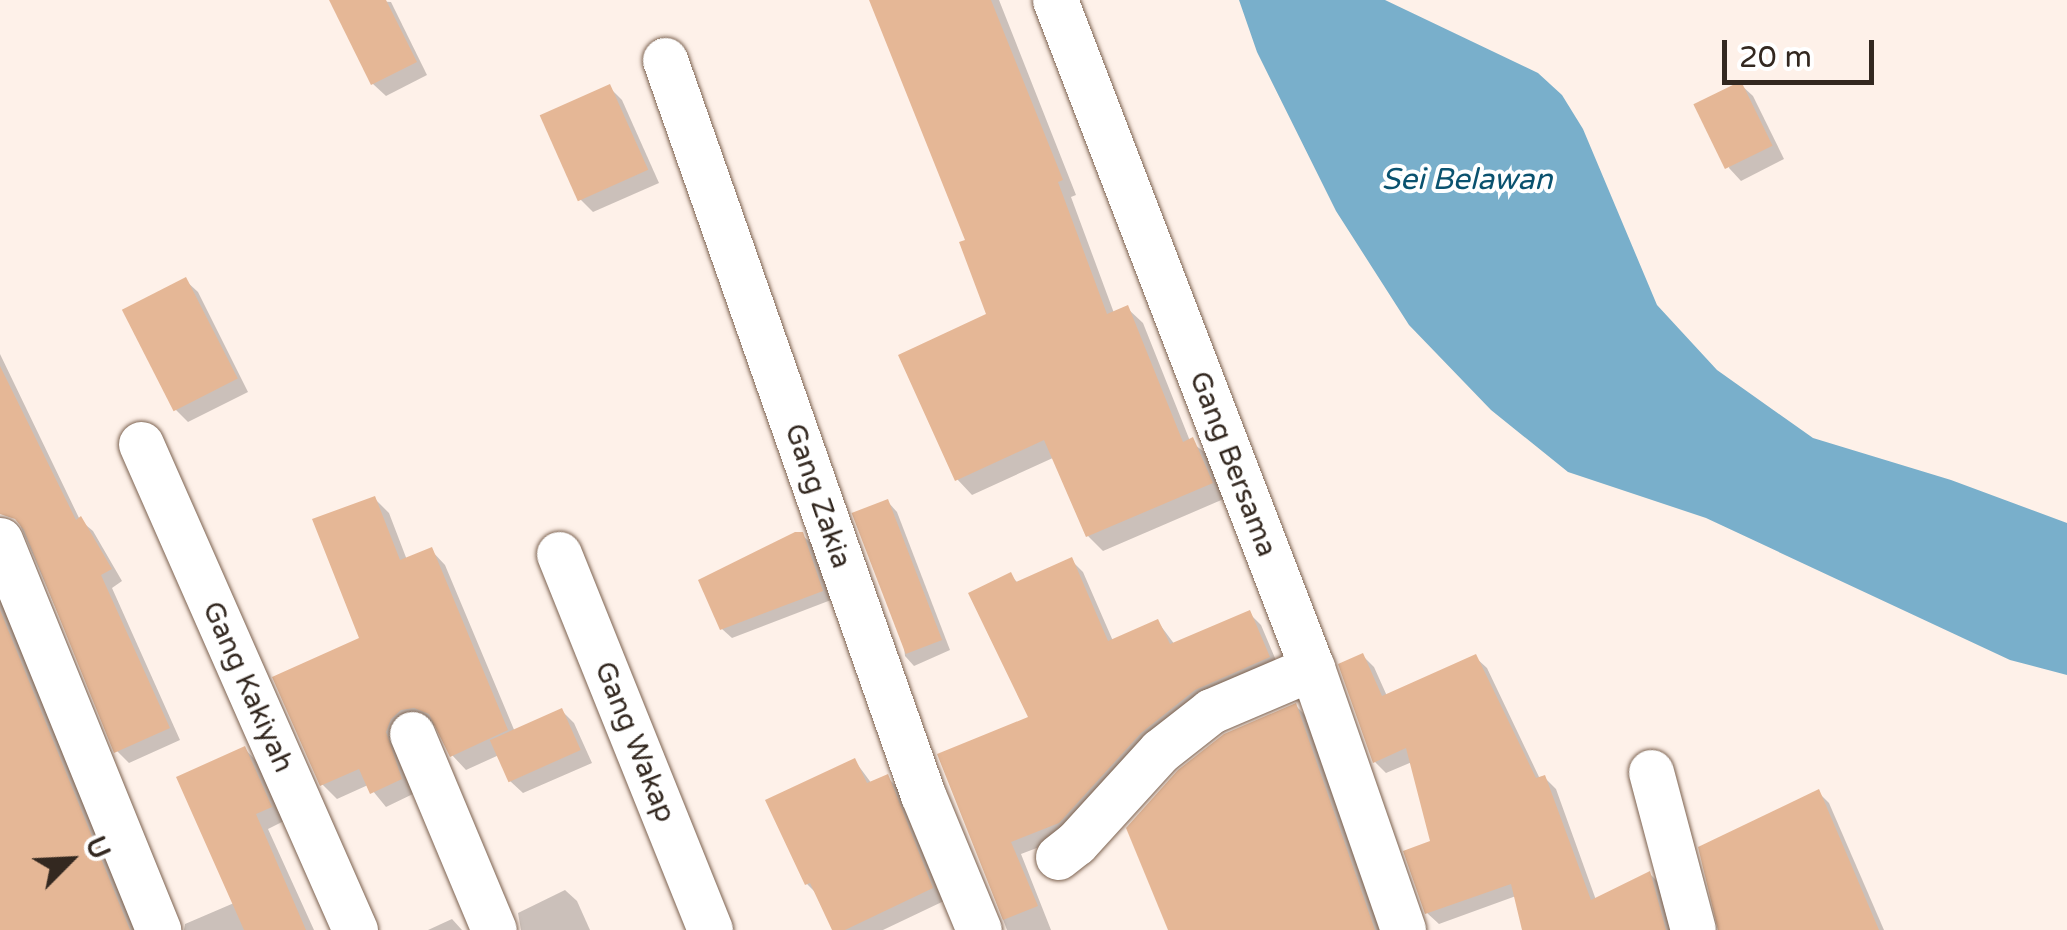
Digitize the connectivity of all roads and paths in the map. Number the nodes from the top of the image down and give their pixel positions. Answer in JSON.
{"nodes":[{"id":1,"x":1055,"y":0,"type":"edge"},
{"id":2,"x":665,"y":60,"type":"dead end"},
{"id":3,"x":141,"y":444,"type":"dead end"},
{"id":4,"x":0,"y":540,"type":"edge"},
{"id":5,"x":560,"y":554,"type":"dead end"},
{"id":6,"x":1312,"y":668,"type":"junction"},
{"id":7,"x":412,"y":734,"type":"dead end"},
{"id":8,"x":1651,"y":772,"type":"dead end"},
{"id":9,"x":1058,"y":857,"type":"dead end"},
{"id":10,"x":158,"y":930,"type":"edge"},
{"id":11,"x":356,"y":930,"type":"edge"},
{"id":12,"x":494,"y":930,"type":"edge"},
{"id":13,"x":710,"y":930,"type":"edge"},
{"id":14,"x":978,"y":930,"type":"edge"},
{"id":15,"x":1403,"y":930,"type":"edge"},
{"id":16,"x":1692,"y":930,"type":"edge"}],
"edges":[{"from":1,"to":6,"type":"street","name":"Gang Bersama"},
{"from":2,"to":14,"type":"street","name":"Gang Zakia"},
{"from":3,"to":11,"type":"street","name":"Gang Kakiyah"},
{"from":4,"to":10,"type":"street"},
{"from":5,"to":13,"type":"street","name":"Gang Wakap"},
{"from":6,"to":9,"type":"street"},
{"from":6,"to":15,"type":"street","name":"Gang Bersama"},
{"from":7,"to":12,"type":"street"},
{"from":8,"to":16,"type":"street"}]}
